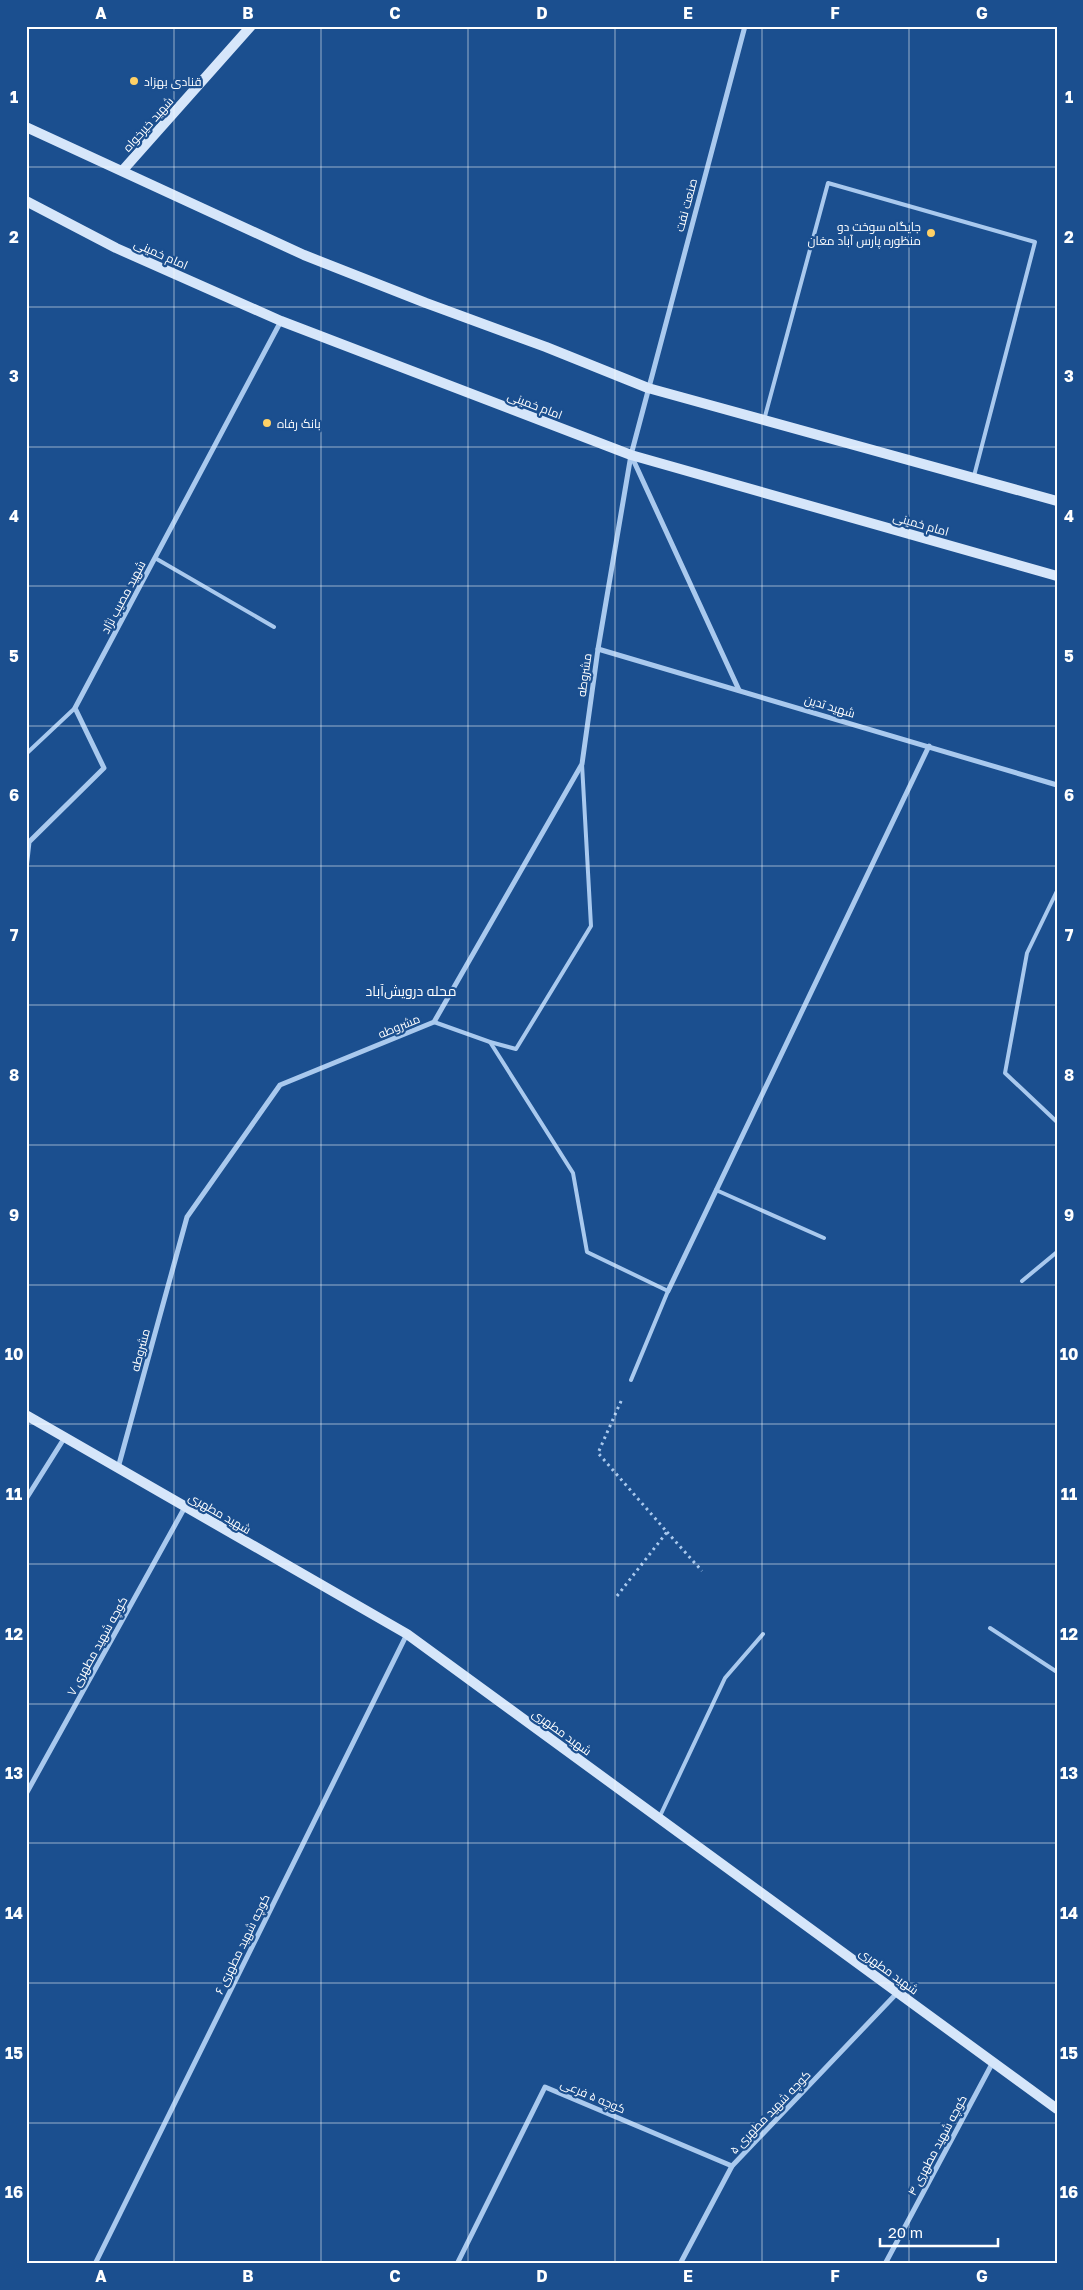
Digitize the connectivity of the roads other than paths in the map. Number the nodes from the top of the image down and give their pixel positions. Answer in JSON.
{"nodes":[{"id":1,"x":251,"y":26,"type":"edge"},
{"id":2,"x":744,"y":26,"type":"edge"},
{"id":3,"x":26,"y":127,"type":"edge"},
{"id":4,"x":123,"y":170,"type":"junction"},
{"id":5,"x":26,"y":201,"type":"edge"},
{"id":6,"x":281,"y":320,"type":"junction"},
{"id":7,"x":648,"y":388,"type":"junction"},
{"id":8,"x":764,"y":420,"type":"junction"},
{"id":9,"x":631,"y":455,"type":"junction"},
{"id":10,"x":974,"y":478,"type":"junction"},
{"id":11,"x":1057,"y":501,"type":"edge"},
{"id":12,"x":155,"y":558,"type":"junction"},
{"id":13,"x":1057,"y":576,"type":"edge"},
{"id":14,"x":274,"y":627,"type":"dead end"},
{"id":15,"x":598,"y":648,"type":"junction"},
{"id":16,"x":740,"y":690,"type":"junction"},
{"id":17,"x":75,"y":708,"type":"junction"},
{"id":18,"x":929,"y":746,"type":"junction"},
{"id":19,"x":26,"y":754,"type":"edge"},
{"id":20,"x":582,"y":764,"type":"junction"},
{"id":21,"x":1057,"y":785,"type":"edge"},
{"id":22,"x":26,"y":869,"type":"edge"},
{"id":23,"x":1057,"y":891,"type":"edge"},
{"id":24,"x":434,"y":1022,"type":"junction"},
{"id":25,"x":490,"y":1042,"type":"junction"},
{"id":26,"x":1057,"y":1122,"type":"edge"},
{"id":27,"x":716,"y":1190,"type":"junction"},
{"id":28,"x":824,"y":1238,"type":"dead end"},
{"id":29,"x":1057,"y":1252,"type":"edge"},
{"id":30,"x":1022,"y":1281,"type":"dead end"},
{"id":31,"x":668,"y":1291,"type":"junction"},
{"id":32,"x":631,"y":1380,"type":"road end"},
{"id":33,"x":26,"y":1415,"type":"edge"},
{"id":34,"x":65,"y":1437,"type":"junction"},
{"id":35,"x":118,"y":1468,"type":"junction"},
{"id":36,"x":26,"y":1499,"type":"edge"},
{"id":37,"x":185,"y":1507,"type":"junction"},
{"id":38,"x":990,"y":1628,"type":"dead end"},
{"id":39,"x":407,"y":1634,"type":"junction"},
{"id":40,"x":762,"y":1634,"type":"dead end"},
{"id":41,"x":1057,"y":1672,"type":"edge"},
{"id":42,"x":26,"y":1794,"type":"edge"},
{"id":43,"x":659,"y":1818,"type":"junction"},
{"id":44,"x":898,"y":1992,"type":"junction"},
{"id":45,"x":993,"y":2062,"type":"junction"},
{"id":46,"x":1057,"y":2109,"type":"edge"},
{"id":47,"x":732,"y":2166,"type":"junction"},
{"id":48,"x":95,"y":2264,"type":"edge"},
{"id":49,"x":457,"y":2264,"type":"edge"},
{"id":50,"x":680,"y":2264,"type":"edge"},
{"id":51,"x":885,"y":2264,"type":"edge"}],
"edges":[{"from":1,"to":4,"type":"main road","name":"شهید خیرخواه"},
{"from":2,"to":7,"type":"street","name":"صنعت نفت"},
{"from":3,"to":4,"type":"main road"},
{"from":4,"to":7,"type":"main road"},
{"from":5,"to":6,"type":"main road","name":"امام خمینی"},
{"from":6,"to":9,"type":"main road","name":"امام خمینی"},
{"from":6,"to":12,"type":"street","name":"شهید مصیب نژاد"},
{"from":7,"to":8,"type":"main road"},
{"from":7,"to":9,"type":"street","name":"صنعت نفت"},
{"from":8,"to":10,"type":"main road"},
{"from":8,"to":10,"type":"lane"},
{"from":9,"to":13,"type":"main road","name":"امام خمینی"},
{"from":9,"to":15,"type":"street","name":"مشروطه"},
{"from":9,"to":16,"type":"street"},
{"from":10,"to":11,"type":"main road"},
{"from":12,"to":14,"type":"lane"},
{"from":12,"to":17,"type":"street","name":"شهید مصیب نژاد"},
{"from":15,"to":16,"type":"street","name":"شهید تدین"},
{"from":15,"to":20,"type":"street","name":"مشروطه"},
{"from":16,"to":18,"type":"street","name":"شهید تدین"},
{"from":17,"to":19,"type":"lane"},
{"from":17,"to":22,"type":"street"},
{"from":18,"to":21,"type":"street","name":"شهید تدین"},
{"from":18,"to":27,"type":"street"},
{"from":20,"to":24,"type":"street","name":"مشروطه"},
{"from":20,"to":25,"type":"lane"},
{"from":23,"to":26,"type":"lane"},
{"from":24,"to":25,"type":"lane"},
{"from":24,"to":35,"type":"street","name":"مشروطه"},
{"from":25,"to":31,"type":"lane"},
{"from":27,"to":28,"type":"lane"},
{"from":27,"to":31,"type":"street"},
{"from":29,"to":30,"type":"lane"},
{"from":31,"to":32,"type":"lane"},
{"from":33,"to":34,"type":"main road","name":"شهید مطهری"},
{"from":34,"to":35,"type":"main road","name":"شهید مطهری"},
{"from":34,"to":36,"type":"street"},
{"from":35,"to":37,"type":"main road","name":"شهید مطهری"},
{"from":37,"to":39,"type":"main road","name":"شهید مطهری"},
{"from":37,"to":42,"type":"street","name":"کوچه شهید مطهری ۷"},
{"from":38,"to":41,"type":"lane"},
{"from":39,"to":43,"type":"main road","name":"شهید مطهری"},
{"from":39,"to":48,"type":"street","name":"کوچه شهید مطهری ۶"},
{"from":40,"to":43,"type":"lane"},
{"from":43,"to":44,"type":"main road","name":"شهید مطهری"},
{"from":44,"to":45,"type":"main road","name":"شهید مطهری"},
{"from":44,"to":47,"type":"street","name":"کوچه شهید مطهری ۵"},
{"from":45,"to":46,"type":"main road","name":"شهید مطهری"},
{"from":45,"to":51,"type":"street","name":"کوچه شهید مطهری ۴"},
{"from":47,"to":49,"type":"street","name":"کوچه ۵ فرعی"},
{"from":47,"to":50,"type":"street","name":"کوچه شهید مطهری ۵"}]}
